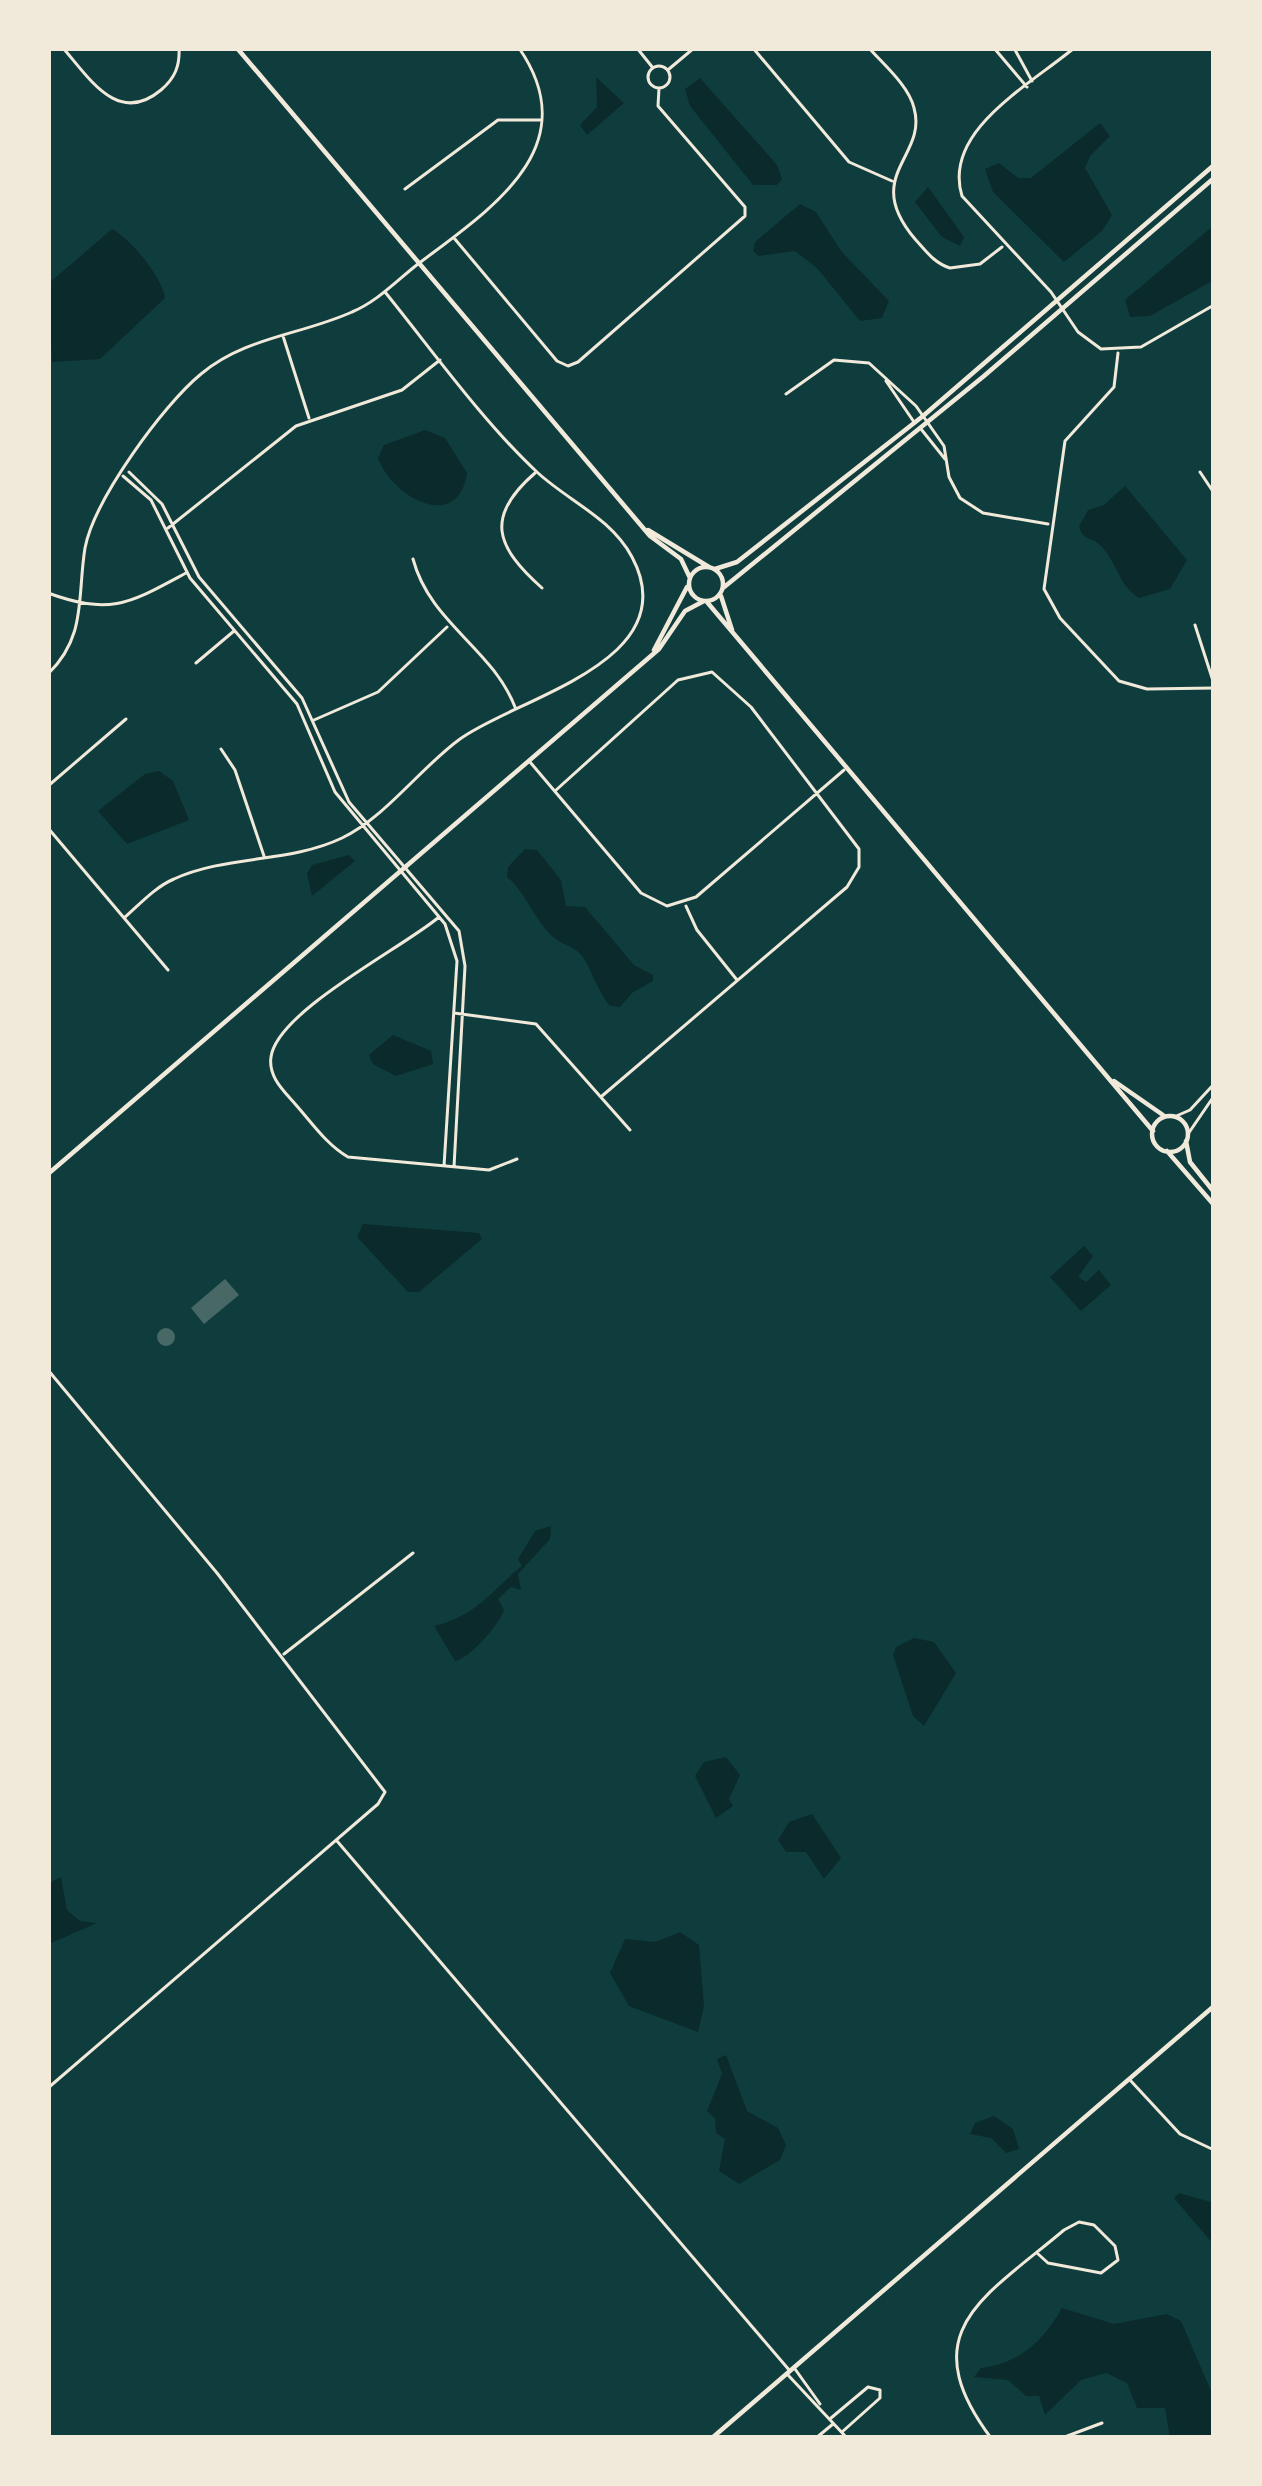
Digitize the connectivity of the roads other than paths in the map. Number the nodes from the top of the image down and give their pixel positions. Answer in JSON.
{"nodes":[{"id":1,"x":63,"y":48,"type":"edge"},
{"id":2,"x":178,"y":48,"type":"edge"},
{"id":3,"x":237,"y":48,"type":"edge"},
{"id":4,"x":519,"y":48,"type":"edge"},
{"id":5,"x":637,"y":48,"type":"edge"},
{"id":6,"x":694,"y":48,"type":"edge"},
{"id":7,"x":753,"y":48,"type":"edge"},
{"id":8,"x":868,"y":48,"type":"edge"},
{"id":9,"x":994,"y":48,"type":"edge"},
{"id":10,"x":1013,"y":48,"type":"edge"},
{"id":11,"x":1074,"y":48,"type":"edge"},
{"id":12,"x":653,"y":68,"type":"junction"},
{"id":13,"x":668,"y":70,"type":"junction"},
{"id":14,"x":1033,"y":82,"type":"junction"},
{"id":15,"x":1027,"y":87,"type":"junction"},
{"id":16,"x":659,"y":88,"type":"junction"},
{"id":17,"x":542,"y":121,"type":"junction"},
{"id":18,"x":1214,"y":165,"type":"edge"},
{"id":19,"x":1214,"y":178,"type":"edge"},
{"id":20,"x":894,"y":182,"type":"junction"},
{"id":21,"x":405,"y":189,"type":"dead end"},
{"id":22,"x":454,"y":238,"type":"junction"},
{"id":23,"x":1004,"y":246,"type":"junction"},
{"id":24,"x":419,"y":263,"type":"junction"},
{"id":25,"x":385,"y":292,"type":"junction"},
{"id":26,"x":1059,"y":305,"type":"junction"},
{"id":27,"x":1214,"y":305,"type":"edge"},
{"id":28,"x":283,"y":334,"type":"junction"},
{"id":29,"x":1118,"y":351,"type":"junction"},
{"id":30,"x":442,"y":359,"type":"junction"},
{"id":31,"x":886,"y":379,"type":"junction"},
{"id":32,"x":786,"y":394,"type":"dead end"},
{"id":33,"x":309,"y":419,"type":"junction"},
{"id":34,"x":921,"y":423,"type":"junction"},
{"id":35,"x":126,"y":470,"type":"junction"},
{"id":36,"x":537,"y":472,"type":"junction"},
{"id":37,"x":1200,"y":472,"type":"dead end"},
{"id":38,"x":123,"y":476,"type":"junction"},
{"id":39,"x":1214,"y":493,"type":"edge"},
{"id":40,"x":1050,"y":525,"type":"junction"},
{"id":41,"x":171,"y":527,"type":"junction"},
{"id":42,"x":648,"y":530,"type":"junction"},
{"id":43,"x":413,"y":560,"type":"dead end"},
{"id":44,"x":713,"y":568,"type":"junction"},
{"id":45,"x":190,"y":571,"type":"junction"},
{"id":46,"x":690,"y":581,"type":"junction"},
{"id":47,"x":542,"y":588,"type":"dead end"},
{"id":48,"x":722,"y":591,"type":"junction"},
{"id":49,"x":48,"y":593,"type":"edge"},
{"id":50,"x":705,"y":601,"type":"junction"},
{"id":51,"x":82,"y":604,"type":"junction"},
{"id":52,"x":1195,"y":625,"type":"dead end"},
{"id":53,"x":448,"y":626,"type":"junction"},
{"id":54,"x":237,"y":628,"type":"junction"},
{"id":55,"x":732,"y":630,"type":"junction"},
{"id":56,"x":654,"y":650,"type":"junction"},
{"id":57,"x":196,"y":663,"type":"dead end"},
{"id":58,"x":48,"y":674,"type":"edge"},
{"id":59,"x":1214,"y":686,"type":"edge"},
{"id":60,"x":515,"y":709,"type":"junction"},
{"id":61,"x":126,"y":719,"type":"dead end"},
{"id":62,"x":309,"y":721,"type":"junction"},
{"id":63,"x":221,"y":749,"type":"dead end"},
{"id":64,"x":529,"y":760,"type":"junction"},
{"id":65,"x":846,"y":767,"type":"junction"},
{"id":66,"x":48,"y":786,"type":"edge"},
{"id":67,"x":555,"y":791,"type":"junction"},
{"id":68,"x":816,"y":793,"type":"junction"},
{"id":69,"x":363,"y":823,"type":"junction"},
{"id":70,"x":48,"y":828,"type":"edge"},
{"id":71,"x":265,"y":857,"type":"junction"},
{"id":72,"x":405,"y":867,"type":"junction"},
{"id":73,"x":398,"y":872,"type":"junction"},
{"id":74,"x":686,"y":904,"type":"junction"},
{"id":75,"x":445,"y":912,"type":"junction"},
{"id":76,"x":439,"y":917,"type":"junction"},
{"id":77,"x":124,"y":918,"type":"junction"},
{"id":78,"x":169,"y":970,"type":"dead end"},
{"id":79,"x":737,"y":980,"type":"junction"},
{"id":80,"x":454,"y":1013,"type":"junction"},
{"id":81,"x":463,"y":1015,"type":"junction"},
{"id":82,"x":1114,"y":1081,"type":"junction"},
{"id":83,"x":1214,"y":1084,"type":"edge"},
{"id":84,"x":602,"y":1096,"type":"junction"},
{"id":85,"x":1214,"y":1096,"type":"edge"},
{"id":86,"x":1171,"y":1116,"type":"junction"},
{"id":87,"x":630,"y":1130,"type":"dead end"},
{"id":88,"x":1153,"y":1131,"type":"junction"},
{"id":89,"x":1187,"y":1137,"type":"junction"},
{"id":90,"x":1167,"y":1151,"type":"junction"},
{"id":91,"x":517,"y":1160,"type":"dead end"},
{"id":92,"x":444,"y":1166,"type":"junction"},
{"id":93,"x":454,"y":1167,"type":"junction"},
{"id":94,"x":48,"y":1174,"type":"edge"},
{"id":95,"x":1214,"y":1192,"type":"edge"},
{"id":96,"x":1214,"y":1205,"type":"edge"},
{"id":97,"x":48,"y":1370,"type":"edge"},
{"id":98,"x":413,"y":1552,"type":"dead end"},
{"id":99,"x":282,"y":1655,"type":"junction"},
{"id":100,"x":335,"y":1840,"type":"junction"},
{"id":101,"x":1214,"y":2006,"type":"edge"},
{"id":102,"x":1129,"y":2079,"type":"junction"},
{"id":103,"x":48,"y":2089,"type":"edge"},
{"id":104,"x":1214,"y":2150,"type":"edge"},
{"id":105,"x":1037,"y":2253,"type":"junction"},
{"id":106,"x":790,"y":2371,"type":"junction"},
{"id":107,"x":832,"y":2420,"type":"junction"},
{"id":108,"x":1102,"y":2422,"type":"dead end"},
{"id":109,"x":842,"y":2432,"type":"junction"},
{"id":110,"x":712,"y":2438,"type":"edge"},
{"id":111,"x":816,"y":2438,"type":"edge"},
{"id":112,"x":848,"y":2438,"type":"edge"},
{"id":113,"x":991,"y":2438,"type":"edge"},
{"id":114,"x":1062,"y":2438,"type":"edge"}],
"edges":[{"from":1,"to":2,"type":"street"},
{"from":3,"to":24,"type":"street"},
{"from":4,"to":17,"type":"street"},
{"from":5,"to":12,"type":"street"},
{"from":6,"to":13,"type":"street"},
{"from":7,"to":20,"type":"street"},
{"from":8,"to":20,"type":"street"},
{"from":9,"to":15,"type":"street"},
{"from":10,"to":14,"type":"street"},
{"from":11,"to":14,"type":"street"},
{"from":12,"to":13,"type":"street"},
{"from":12,"to":16,"type":"street"},
{"from":13,"to":16,"type":"street"},
{"from":14,"to":15,"type":"street"},
{"from":15,"to":23,"type":"street"},
{"from":16,"to":22,"type":"street"},
{"from":17,"to":21,"type":"street"},
{"from":17,"to":22,"type":"street"},
{"from":18,"to":26,"type":"street"},
{"from":19,"to":26,"type":"street"},
{"from":20,"to":23,"type":"street"},
{"from":22,"to":24,"type":"street"},
{"from":23,"to":26,"type":"street"},
{"from":24,"to":25,"type":"street"},
{"from":24,"to":42,"type":"street"},
{"from":25,"to":28,"type":"street"},
{"from":25,"to":30,"type":"street"},
{"from":26,"to":29,"type":"street"},
{"from":26,"to":34,"type":"street"},
{"from":27,"to":29,"type":"street"},
{"from":28,"to":33,"type":"street"},
{"from":28,"to":35,"type":"street"},
{"from":29,"to":40,"type":"street"},
{"from":30,"to":33,"type":"street"},
{"from":30,"to":36,"type":"street"},
{"from":31,"to":32,"type":"street"},
{"from":31,"to":34,"type":"street"},
{"from":31,"to":34,"type":"street"},
{"from":33,"to":41,"type":"street"},
{"from":34,"to":40,"type":"street"},
{"from":34,"to":44,"type":"street"},
{"from":34,"to":48,"type":"street"},
{"from":35,"to":38,"type":"street"},
{"from":35,"to":41,"type":"street"},
{"from":36,"to":47,"type":"street"},
{"from":36,"to":60,"type":"street"},
{"from":37,"to":39,"type":"street"},
{"from":38,"to":41,"type":"street"},
{"from":38,"to":51,"type":"street"},
{"from":40,"to":59,"type":"street"},
{"from":41,"to":45,"type":"street"},
{"from":42,"to":44,"type":"street"},
{"from":42,"to":46,"type":"street"},
{"from":43,"to":53,"type":"street"},
{"from":44,"to":46,"type":"street"},
{"from":44,"to":48,"type":"street"},
{"from":45,"to":51,"type":"street"},
{"from":45,"to":54,"type":"street"},
{"from":46,"to":50,"type":"street"},
{"from":46,"to":56,"type":"street"},
{"from":48,"to":50,"type":"street"},
{"from":48,"to":55,"type":"street"},
{"from":49,"to":51,"type":"street"},
{"from":50,"to":55,"type":"street"},
{"from":50,"to":56,"type":"street"},
{"from":51,"to":58,"type":"street"},
{"from":52,"to":59,"type":"street"},
{"from":53,"to":60,"type":"street"},
{"from":53,"to":62,"type":"street"},
{"from":54,"to":57,"type":"street"},
{"from":54,"to":62,"type":"street"},
{"from":55,"to":65,"type":"street"},
{"from":56,"to":64,"type":"street"},
{"from":60,"to":69,"type":"street"},
{"from":61,"to":66,"type":"street"},
{"from":62,"to":69,"type":"street"},
{"from":63,"to":71,"type":"street"},
{"from":64,"to":67,"type":"street"},
{"from":64,"to":72,"type":"street"},
{"from":65,"to":68,"type":"street"},
{"from":65,"to":82,"type":"street"},
{"from":67,"to":68,"type":"street"},
{"from":67,"to":74,"type":"street"},
{"from":68,"to":74,"type":"street"},
{"from":68,"to":79,"type":"street"},
{"from":69,"to":71,"type":"street"},
{"from":69,"to":72,"type":"street"},
{"from":69,"to":73,"type":"street"},
{"from":70,"to":77,"type":"street"},
{"from":71,"to":77,"type":"street"},
{"from":72,"to":73,"type":"street"},
{"from":72,"to":75,"type":"street"},
{"from":73,"to":76,"type":"street"},
{"from":73,"to":94,"type":"street"},
{"from":74,"to":79,"type":"street"},
{"from":75,"to":76,"type":"street"},
{"from":75,"to":81,"type":"street"},
{"from":76,"to":80,"type":"street"},
{"from":76,"to":92,"type":"street"},
{"from":77,"to":78,"type":"street"},
{"from":79,"to":84,"type":"street"},
{"from":80,"to":81,"type":"street"},
{"from":80,"to":92,"type":"street"},
{"from":81,"to":84,"type":"street"},
{"from":81,"to":93,"type":"street"},
{"from":82,"to":86,"type":"street"},
{"from":82,"to":88,"type":"street"},
{"from":83,"to":86,"type":"street"},
{"from":84,"to":87,"type":"street"},
{"from":85,"to":89,"type":"street"},
{"from":86,"to":88,"type":"street"},
{"from":86,"to":89,"type":"street"},
{"from":88,"to":90,"type":"street"},
{"from":89,"to":90,"type":"street"},
{"from":89,"to":95,"type":"street"},
{"from":90,"to":96,"type":"street"},
{"from":91,"to":93,"type":"street"},
{"from":92,"to":93,"type":"street"},
{"from":97,"to":99,"type":"street"},
{"from":98,"to":99,"type":"street"},
{"from":99,"to":100,"type":"street"},
{"from":100,"to":103,"type":"street"},
{"from":100,"to":106,"type":"street"},
{"from":101,"to":102,"type":"street"},
{"from":102,"to":104,"type":"street"},
{"from":102,"to":106,"type":"street"},
{"from":105,"to":105,"type":"street"},
{"from":105,"to":113,"type":"street"},
{"from":106,"to":107,"type":"street"},
{"from":106,"to":110,"type":"street"},
{"from":107,"to":109,"type":"street"},
{"from":107,"to":109,"type":"street"},
{"from":107,"to":111,"type":"street"},
{"from":108,"to":114,"type":"street"},
{"from":109,"to":112,"type":"street"}]}
